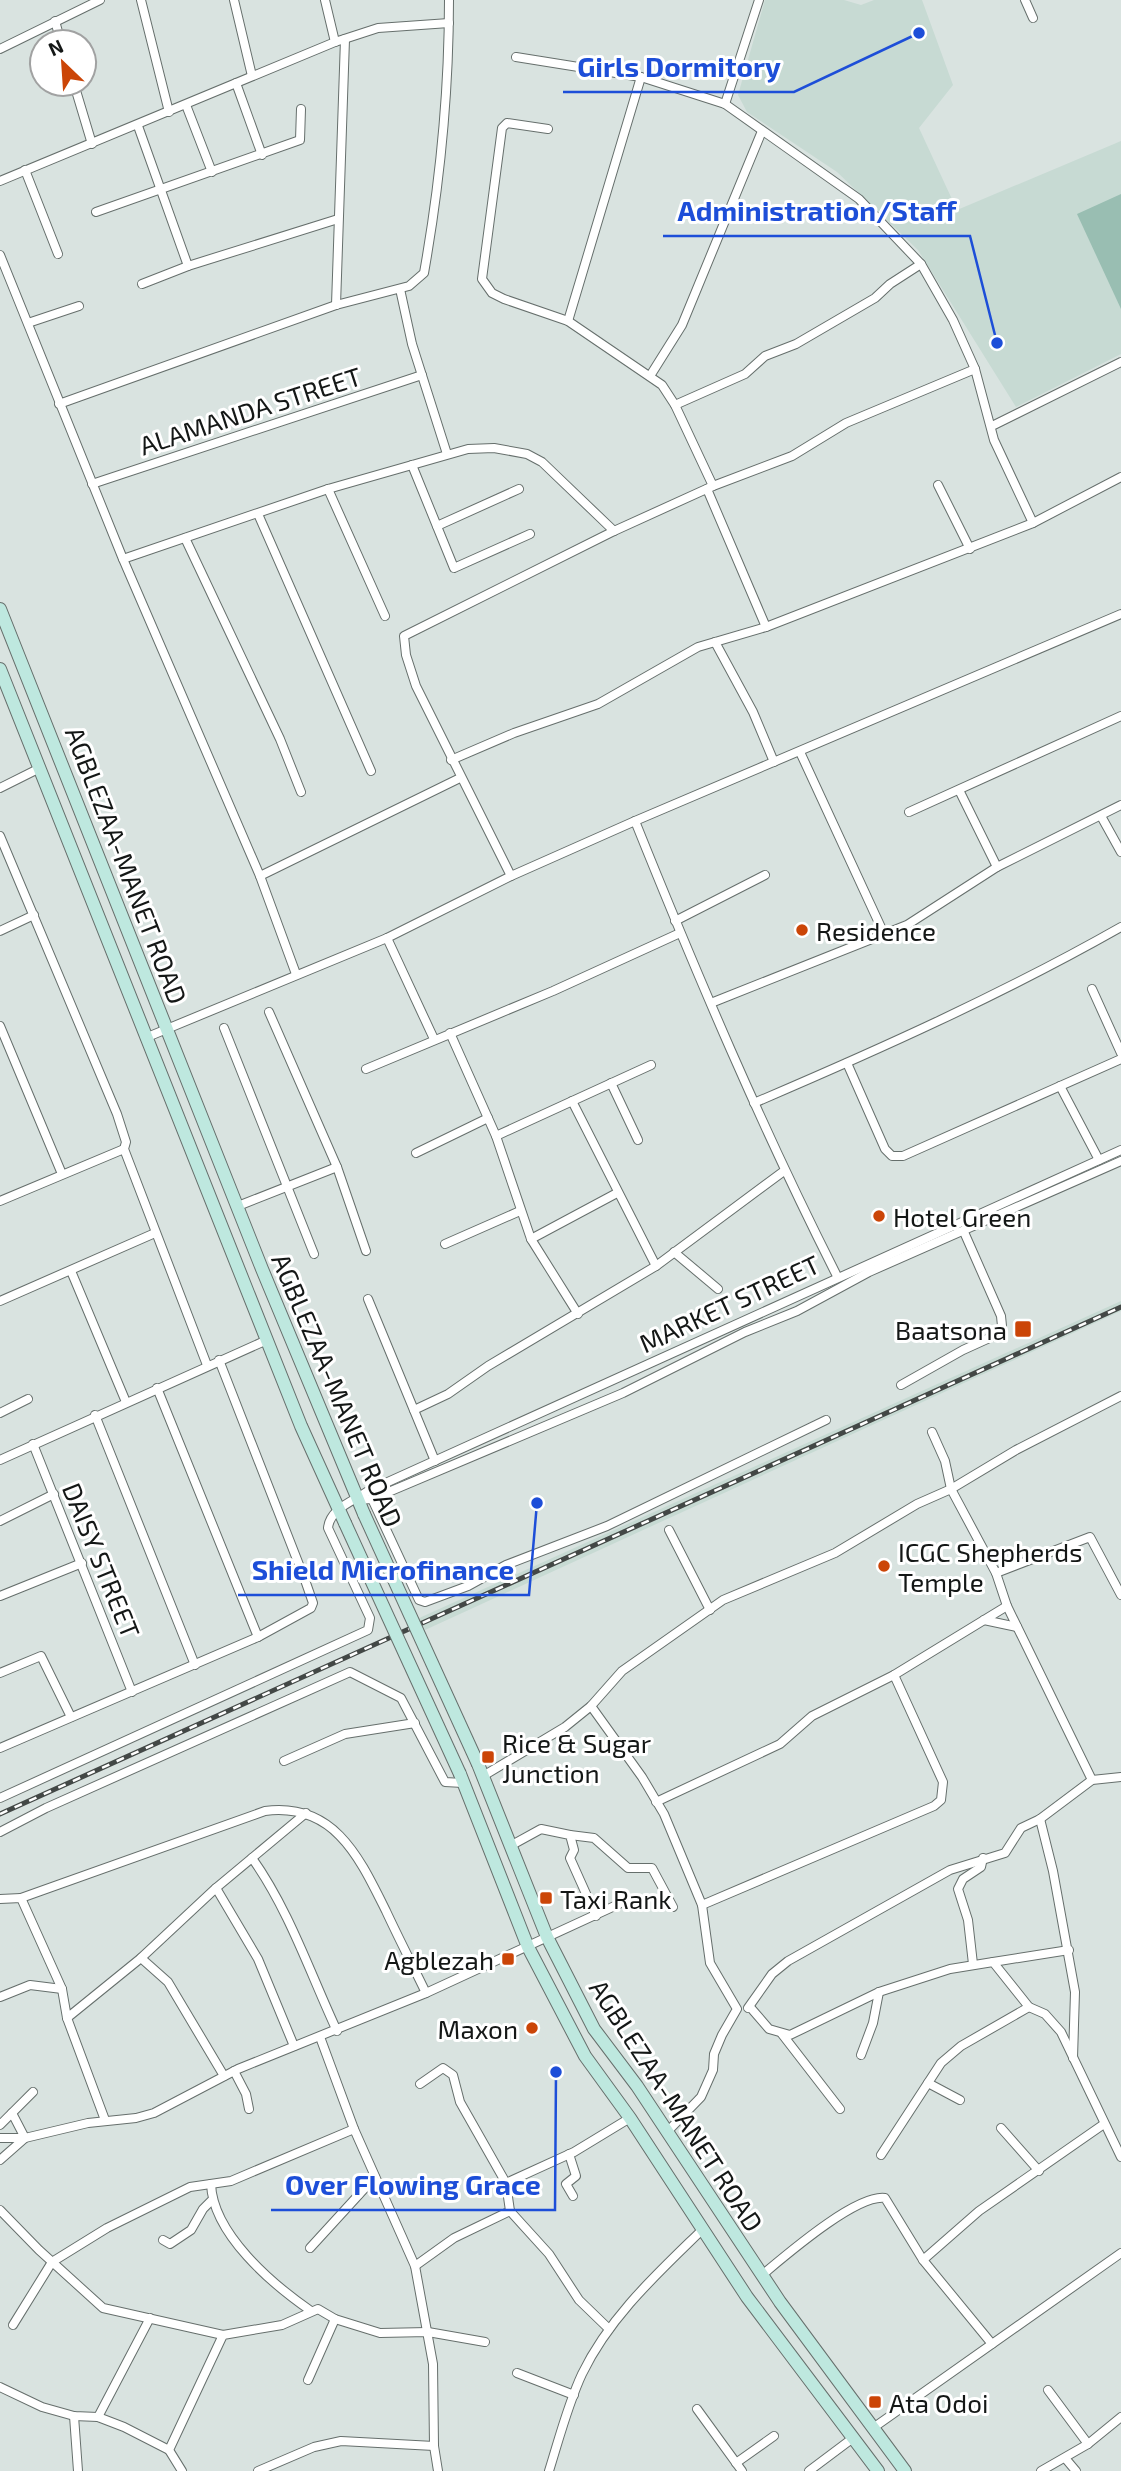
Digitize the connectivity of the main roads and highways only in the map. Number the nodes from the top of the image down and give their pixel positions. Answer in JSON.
{"nodes":[{"id":1,"x":0,"y":609,"type":"edge"},
{"id":2,"x":0,"y":669,"type":"edge"},
{"id":3,"x":878,"y":2471,"type":"edge"},
{"id":4,"x":905,"y":2471,"type":"edge"}],
"edges":[{"from":1,"to":4,"type":"main road","name":"AGBLEZAA-MANET ROAD","bridge":true},
{"from":2,"to":3,"type":"main road","name":"AGBLEZAA-MANET ROAD","bridge":true}]}
